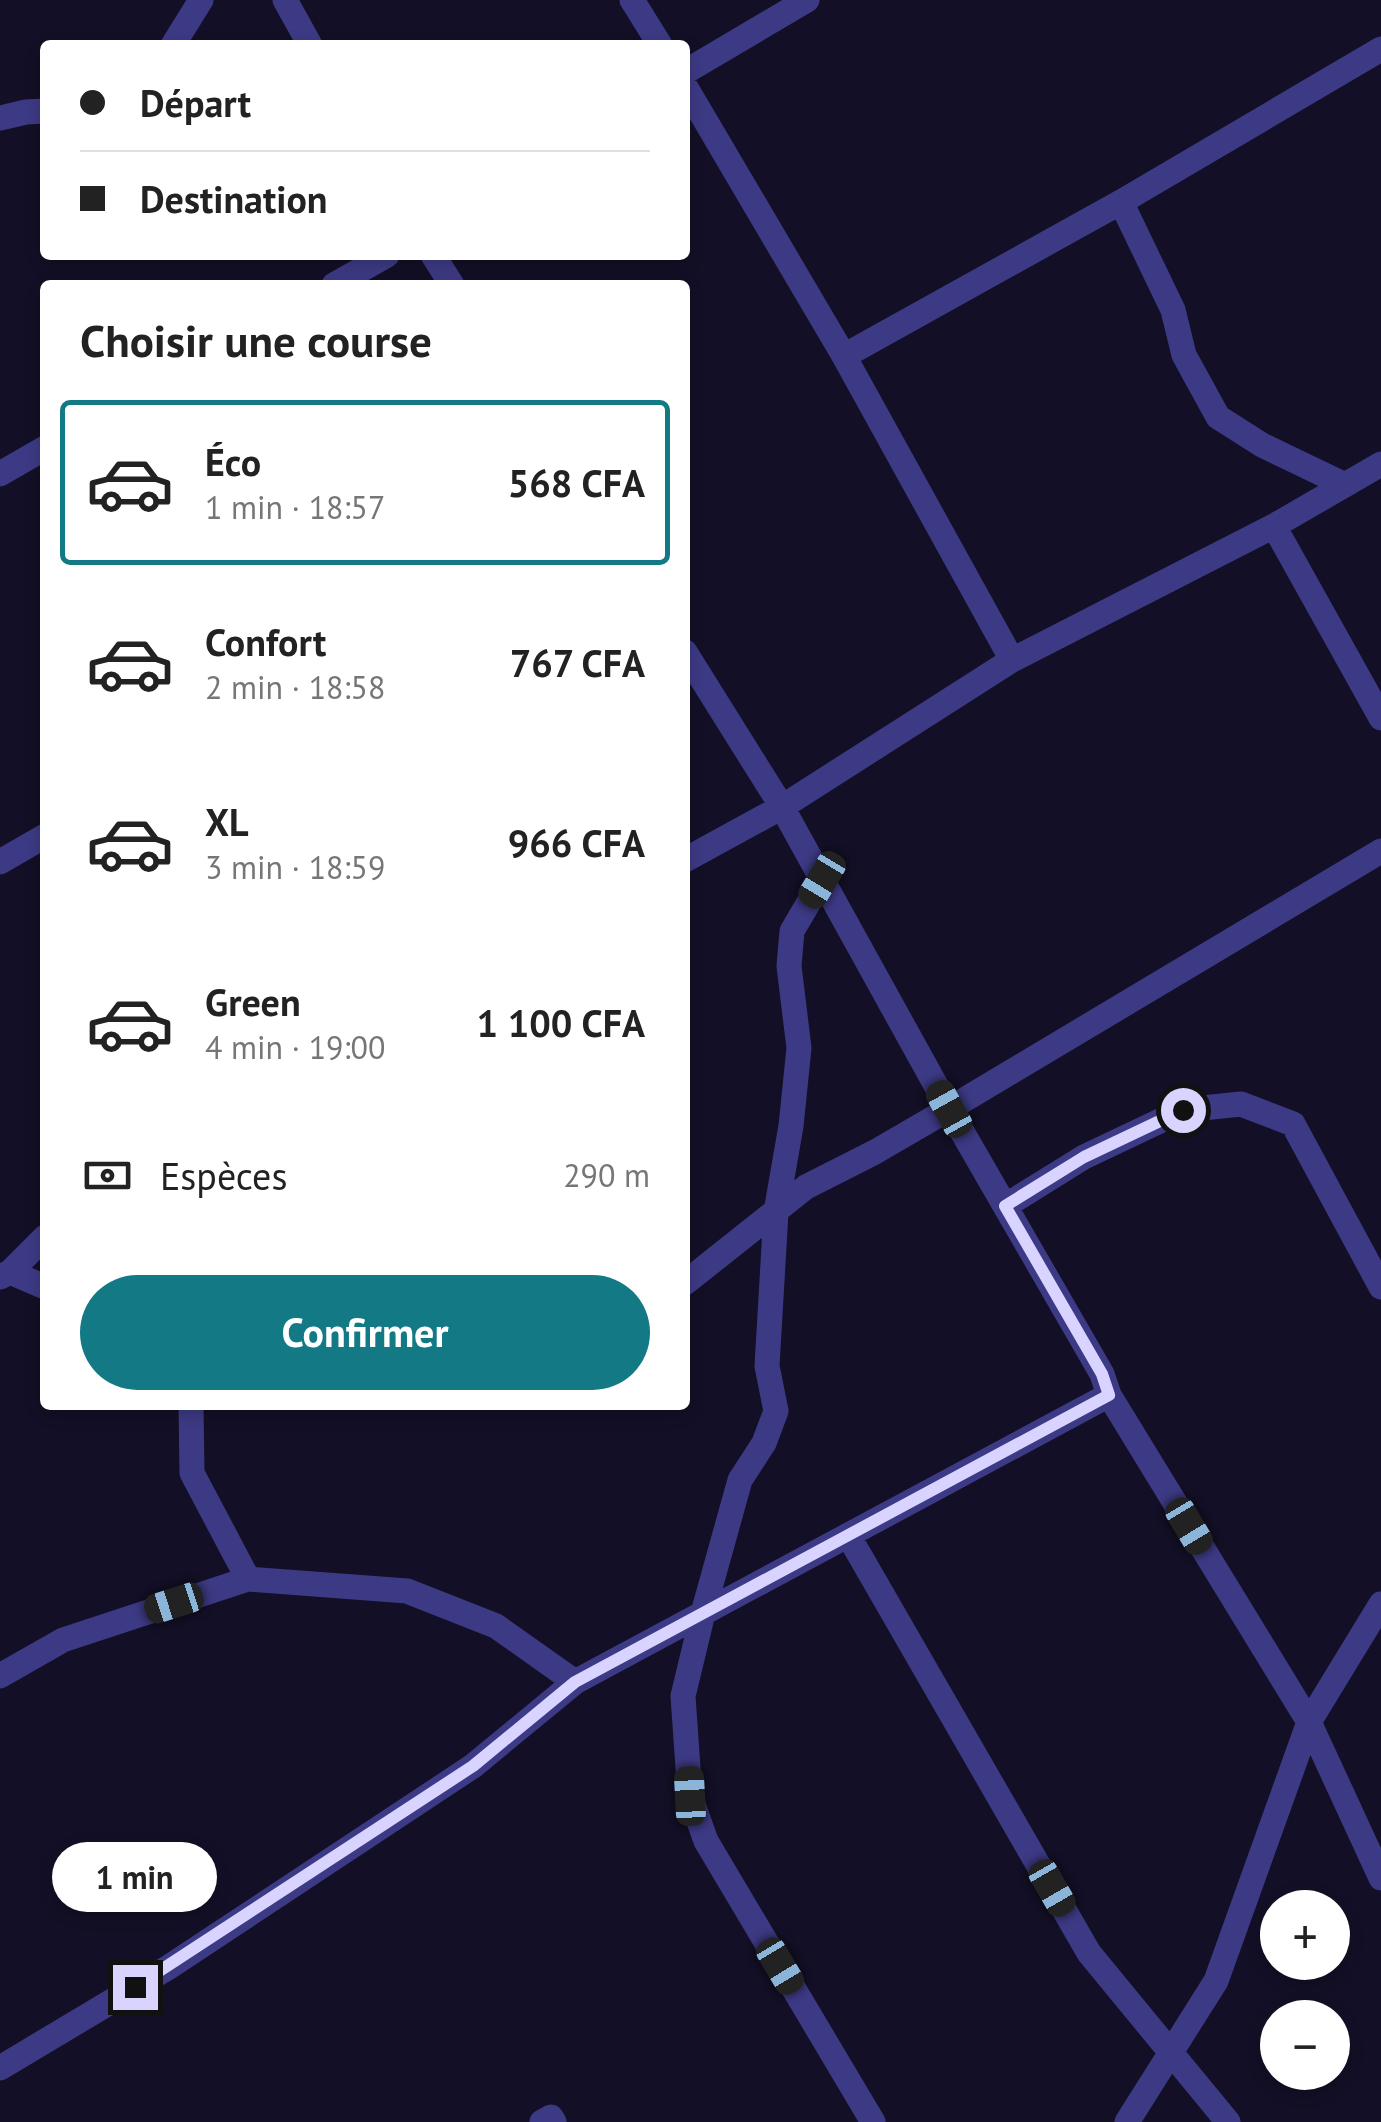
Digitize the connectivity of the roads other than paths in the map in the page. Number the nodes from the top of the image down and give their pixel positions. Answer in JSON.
{"nodes":[{"id":1,"x":201,"y":0,"type":"edge"},
{"id":2,"x":285,"y":0,"type":"edge"},
{"id":3,"x":632,"y":0,"type":"edge"},
{"id":4,"x":808,"y":0,"type":"edge"},
{"id":5,"x":176,"y":40,"type":"edge"},
{"id":6,"x":307,"y":40,"type":"edge"},
{"id":7,"x":657,"y":40,"type":"edge"},
{"id":8,"x":1381,"y":49,"type":"edge"},
{"id":9,"x":690,"y":69,"type":"edge"},
{"id":10,"x":690,"y":94,"type":"edge"},
{"id":11,"x":40,"y":111,"type":"edge"},
{"id":12,"x":0,"y":118,"type":"edge"},
{"id":13,"x":1122,"y":202,"type":"junction"},
{"id":14,"x":378,"y":260,"type":"edge"},
{"id":15,"x":343,"y":280,"type":"edge"},
{"id":16,"x":844,"y":356,"type":"junction"},
{"id":17,"x":40,"y":451,"type":"edge"},
{"id":18,"x":1381,"y":464,"type":"edge"},
{"id":19,"x":0,"y":474,"type":"edge"},
{"id":20,"x":1343,"y":484,"type":"junction"},
{"id":21,"x":1274,"y":526,"type":"junction"},
{"id":22,"x":690,"y":660,"type":"edge"},
{"id":23,"x":1012,"y":660,"type":"junction"},
{"id":24,"x":1381,"y":718,"type":"edge"},
{"id":25,"x":782,"y":806,"type":"junction"},
{"id":26,"x":40,"y":839,"type":"edge"},
{"id":27,"x":1381,"y":852,"type":"edge"},
{"id":28,"x":690,"y":857,"type":"edge"},
{"id":29,"x":0,"y":862,"type":"edge"},
{"id":30,"x":822,"y":880,"type":"junction"},
{"id":31,"x":949,"y":1109,"type":"junction"},
{"id":32,"x":1005,"y":1206,"type":"junction"},
{"id":33,"x":776,"y":1212,"type":"junction"},
{"id":34,"x":40,"y":1241,"type":"edge"},
{"id":35,"x":5,"y":1274,"type":"edge"},
{"id":36,"x":690,"y":1280,"type":"edge"},
{"id":37,"x":40,"y":1285,"type":"edge"},
{"id":38,"x":1381,"y":1287,"type":"edge"},
{"id":39,"x":1109,"y":1395,"type":"junction"},
{"id":40,"x":191,"y":1410,"type":"edge"},
{"id":41,"x":848,"y":1535,"type":"junction"},
{"id":42,"x":248,"y":1579,"type":"junction"},
{"id":43,"x":1381,"y":1604,"type":"edge"},
{"id":44,"x":703,"y":1613,"type":"junction"},
{"id":45,"x":0,"y":1676,"type":"edge"},
{"id":46,"x":575,"y":1682,"type":"junction"},
{"id":47,"x":1309,"y":1722,"type":"junction"},
{"id":48,"x":1381,"y":1878,"type":"edge"},
{"id":49,"x":1170,"y":2053,"type":"junction"},
{"id":50,"x":0,"y":2068,"type":"edge"},
{"id":51,"x":542,"y":2122,"type":"edge"},
{"id":52,"x":554,"y":2122,"type":"edge"},
{"id":53,"x":873,"y":2122,"type":"edge"},
{"id":54,"x":1127,"y":2122,"type":"edge"},
{"id":55,"x":1228,"y":2122,"type":"edge"}],
"edges":[{"from":1,"to":5,"type":"street"},
{"from":2,"to":6,"type":"street"},
{"from":3,"to":7,"type":"street"},
{"from":4,"to":9,"type":"street"},
{"from":8,"to":13,"type":"street"},
{"from":10,"to":16,"type":"street"},
{"from":11,"to":12,"type":"street"},
{"from":13,"to":16,"type":"street"},
{"from":13,"to":20,"type":"street"},
{"from":14,"to":15,"type":"street"},
{"from":16,"to":23,"type":"street"},
{"from":17,"to":19,"type":"street"},
{"from":18,"to":20,"type":"street"},
{"from":20,"to":21,"type":"street"},
{"from":21,"to":23,"type":"street"},
{"from":21,"to":24,"type":"street"},
{"from":22,"to":25,"type":"street"},
{"from":23,"to":25,"type":"street"},
{"from":25,"to":28,"type":"street"},
{"from":25,"to":30,"type":"street"},
{"from":26,"to":29,"type":"street"},
{"from":27,"to":31,"type":"street"},
{"from":30,"to":31,"type":"street"},
{"from":30,"to":33,"type":"street"},
{"from":31,"to":32,"type":"street"},
{"from":31,"to":33,"type":"street"},
{"from":32,"to":38,"type":"street"},
{"from":32,"to":39,"type":"street"},
{"from":33,"to":36,"type":"street"},
{"from":33,"to":44,"type":"street"},
{"from":34,"to":35,"type":"street"},
{"from":35,"to":37,"type":"street"},
{"from":39,"to":41,"type":"street"},
{"from":39,"to":47,"type":"street"},
{"from":40,"to":42,"type":"street"},
{"from":41,"to":44,"type":"street"},
{"from":41,"to":49,"type":"street"},
{"from":42,"to":45,"type":"street"},
{"from":42,"to":46,"type":"street"},
{"from":43,"to":47,"type":"street"},
{"from":44,"to":46,"type":"street"},
{"from":44,"to":53,"type":"street"},
{"from":46,"to":50,"type":"street"},
{"from":47,"to":48,"type":"street"},
{"from":47,"to":49,"type":"street"},
{"from":49,"to":54,"type":"street"},
{"from":49,"to":55,"type":"street"},
{"from":51,"to":52,"type":"street"}]}
